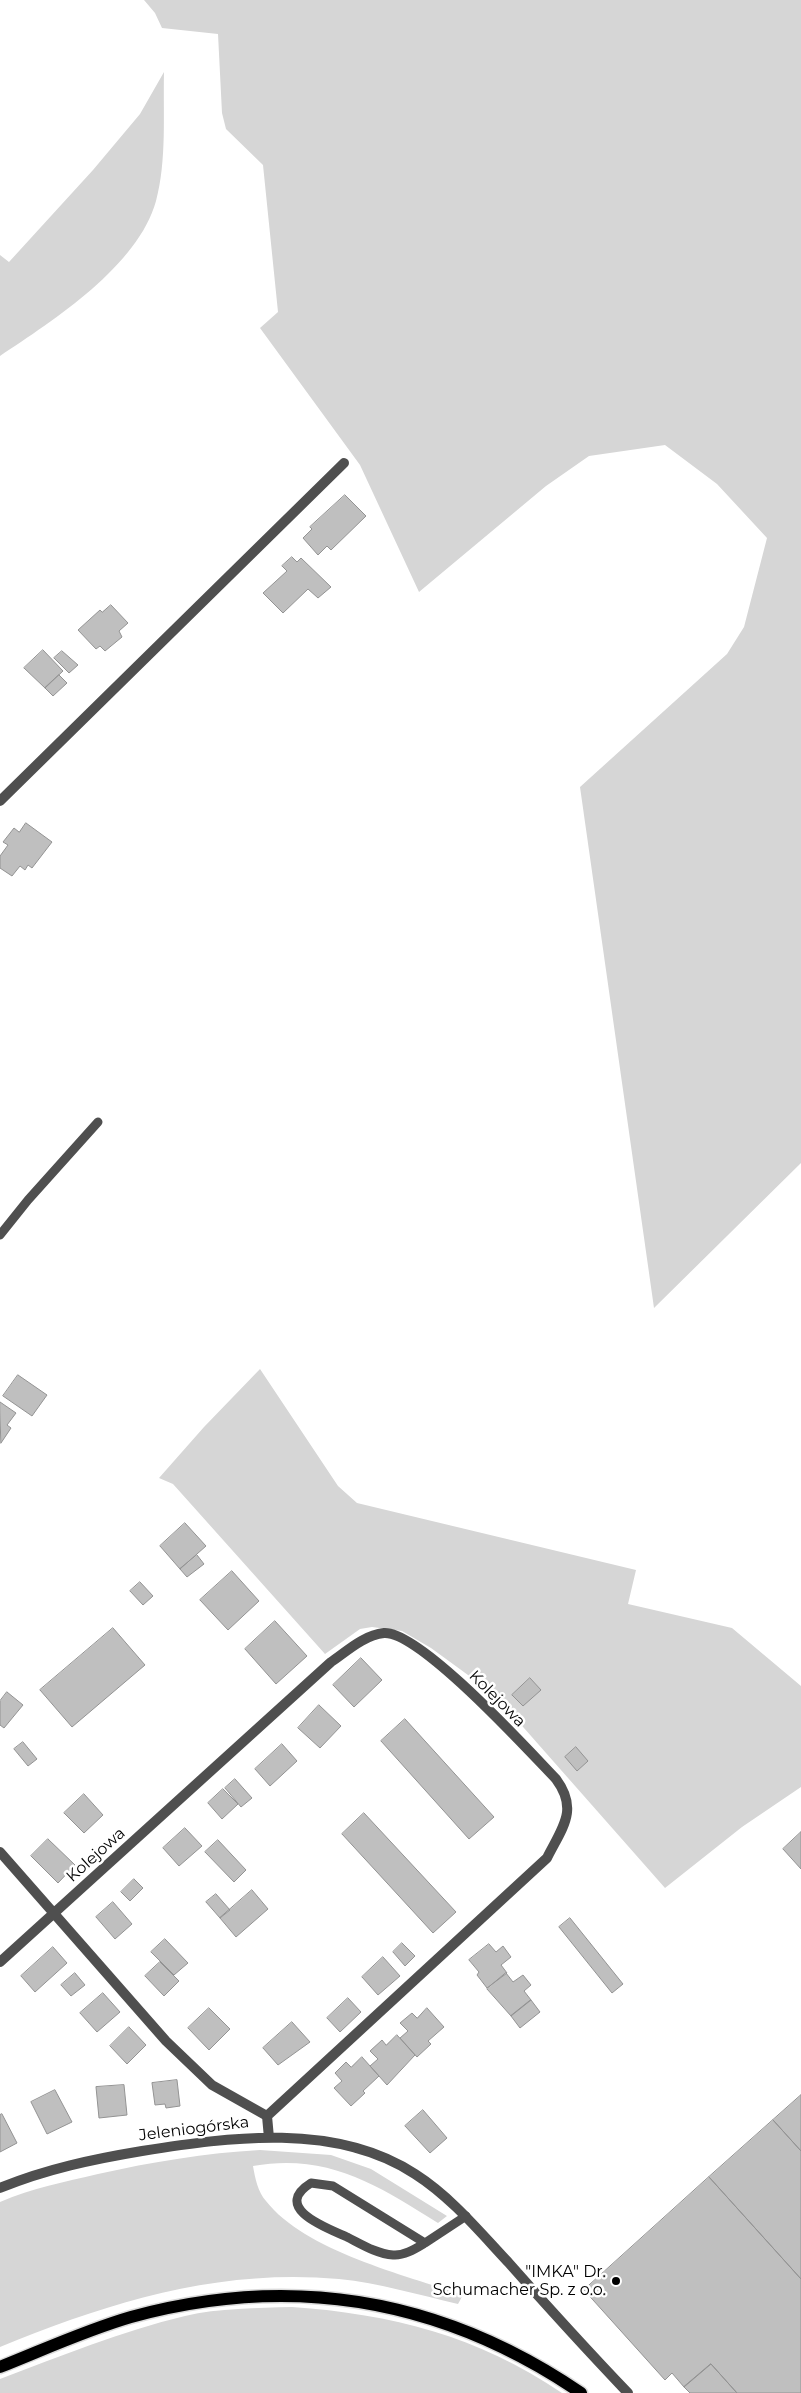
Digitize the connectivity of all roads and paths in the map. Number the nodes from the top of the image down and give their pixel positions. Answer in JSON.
{"nodes":[{"id":1,"x":344,"y":463,"type":"dead end"},
{"id":2,"x":0,"y":800,"type":"edge"},
{"id":3,"x":98,"y":1122,"type":"dead end"},
{"id":4,"x":0,"y":1236,"type":"edge"},
{"id":5,"x":0,"y":1852,"type":"edge"},
{"id":6,"x":54,"y":1914,"type":"junction"},
{"id":7,"x":0,"y":1962,"type":"edge"},
{"id":8,"x":267,"y":2116,"type":"junction"},
{"id":9,"x":269,"y":2138,"type":"junction"},
{"id":10,"x":0,"y":2188,"type":"edge"},
{"id":11,"x":466,"y":2216,"type":"junction"},
{"id":12,"x":425,"y":2244,"type":"junction"},
{"id":13,"x":0,"y":2367,"type":"edge"},
{"id":14,"x":581,"y":2393,"type":"edge"},
{"id":15,"x":628,"y":2393,"type":"edge"}],
"edges":[{"from":1,"to":2,"type":"street"},
{"from":3,"to":4,"type":"lane"},
{"from":5,"to":6,"type":"street"},
{"from":6,"to":7,"type":"street","name":"Kolejowa"},
{"from":6,"to":8,"type":"street"},
{"from":6,"to":8,"type":"street","name":"Kolejowa"},
{"from":8,"to":9,"type":"street"},
{"from":9,"to":10,"type":"street","name":"Jeleniogórska"},
{"from":9,"to":11,"type":"street","name":"Jeleniogórska"},
{"from":11,"to":12,"type":"lane"},
{"from":11,"to":15,"type":"street","name":"Jeleniogórska"},
{"from":12,"to":12,"type":"lane"},
{"from":13,"to":14,"type":"main road"}]}
